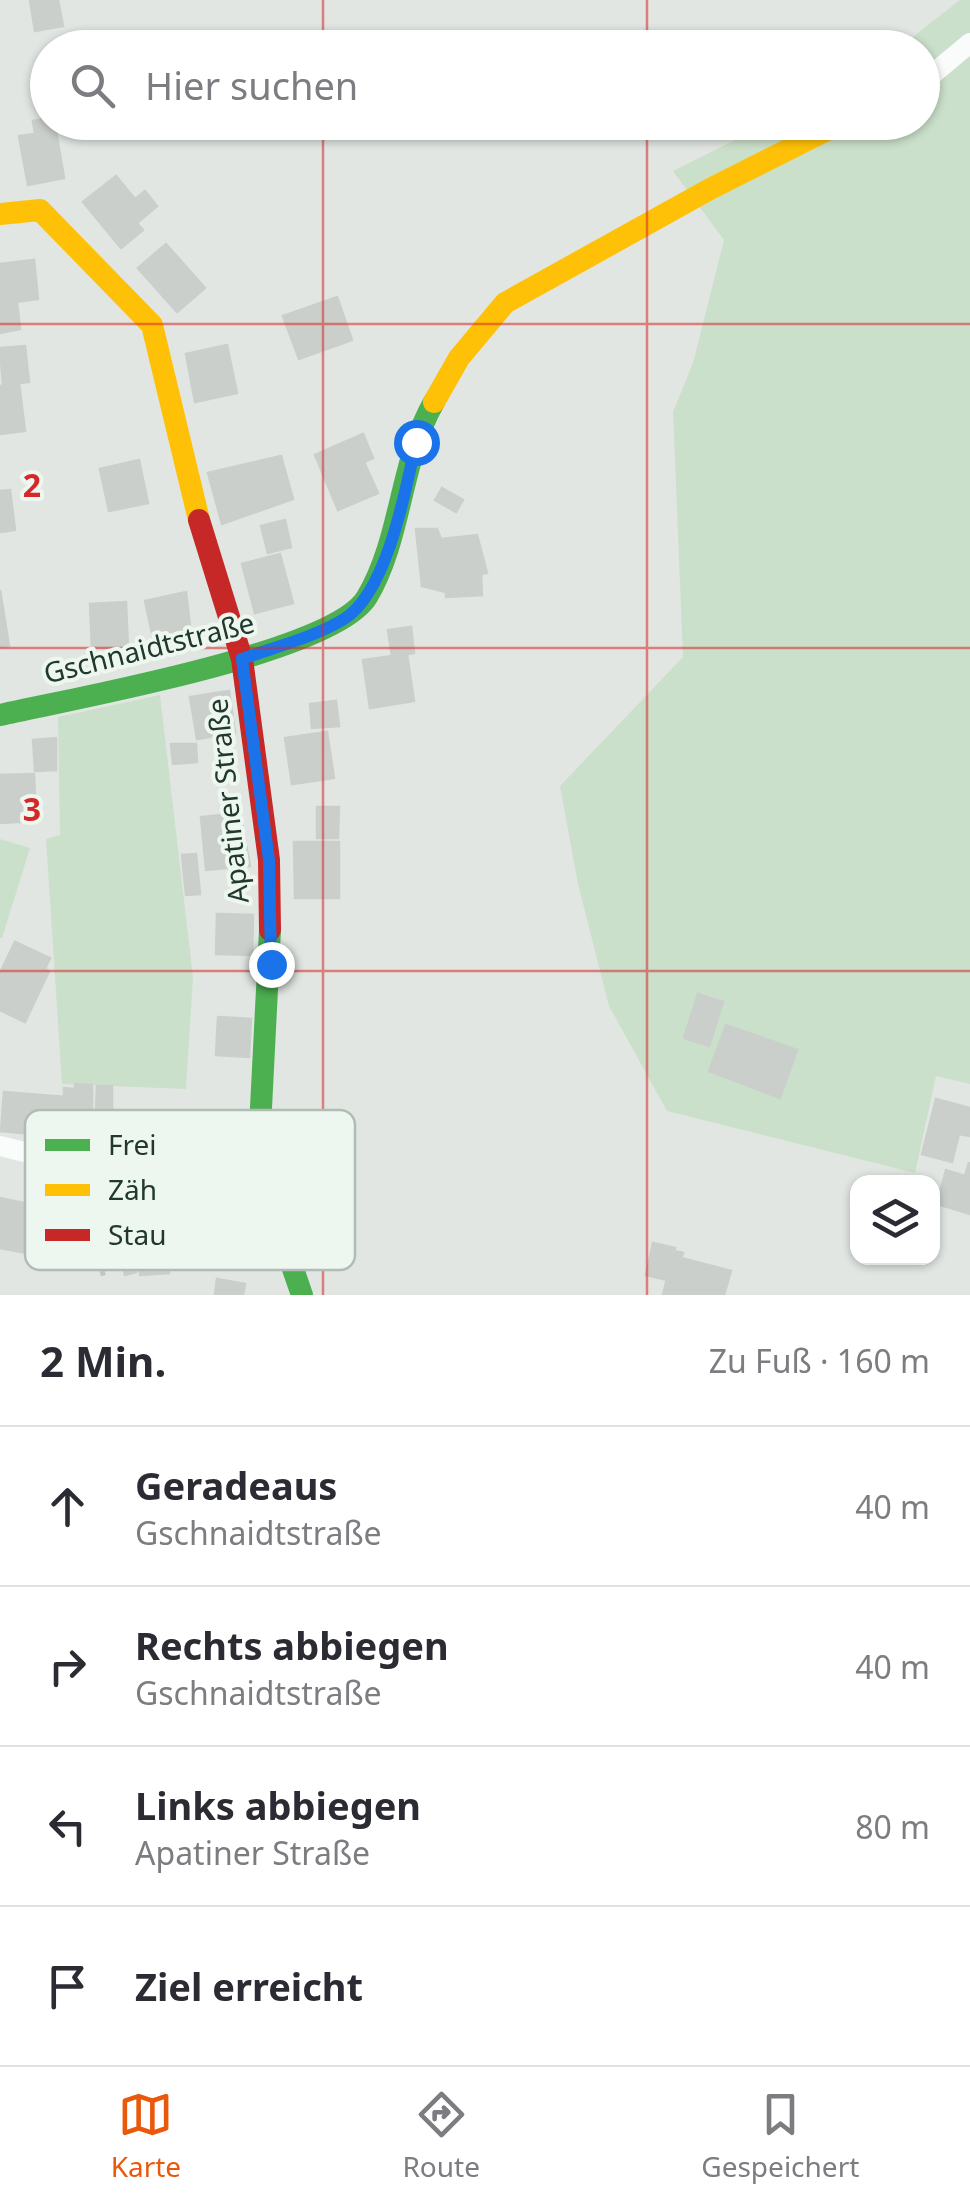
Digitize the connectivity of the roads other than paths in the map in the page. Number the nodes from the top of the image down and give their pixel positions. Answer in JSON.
{"nodes":[{"id":1,"x":970,"y":43,"type":"edge"},
{"id":2,"x":940,"y":67,"type":"edge"},
{"id":3,"x":807,"y":140,"type":"edge"},
{"id":4,"x":0,"y":214,"type":"edge"},
{"id":5,"x":242,"y":659,"type":"junction"},
{"id":6,"x":0,"y":715,"type":"edge"},
{"id":7,"x":262,"y":1110,"type":"edge"},
{"id":8,"x":0,"y":1146,"type":"edge"},
{"id":9,"x":25,"y":1152,"type":"edge"},
{"id":10,"x":293,"y":1270,"type":"edge"},
{"id":11,"x":302,"y":1295,"type":"edge"}],
"edges":[{"from":1,"to":2,"type":"street"},
{"from":3,"to":5,"type":"street","name":"Gschnaidtstraße"},
{"from":4,"to":5,"type":"street","name":"Apatiner Straße"},
{"from":5,"to":6,"type":"street","name":"Gschnaidtstraße"},
{"from":5,"to":7,"type":"street","name":"Apatiner Straße"},
{"from":8,"to":9,"type":"street"},
{"from":10,"to":11,"type":"street","name":"Apatiner Straße"}]}
